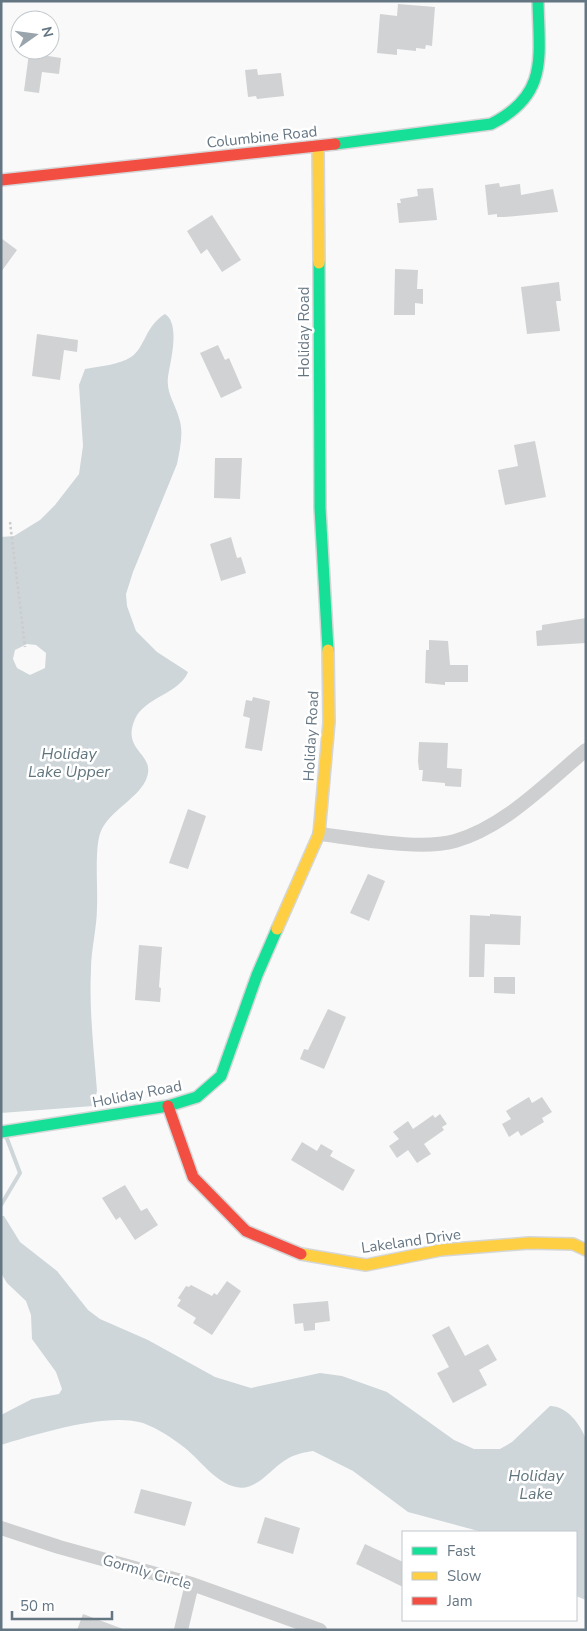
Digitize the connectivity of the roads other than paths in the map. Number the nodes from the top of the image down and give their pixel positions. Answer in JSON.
{"nodes":[{"id":1,"x":538,"y":1,"type":"edge"},
{"id":2,"x":318,"y":146,"type":"junction"},
{"id":3,"x":1,"y":180,"type":"edge"},
{"id":4,"x":586,"y":750,"type":"edge"},
{"id":5,"x":319,"y":834,"type":"junction"},
{"id":6,"x":168,"y":1106,"type":"junction"},
{"id":7,"x":1,"y":1132,"type":"edge"},
{"id":8,"x":586,"y":1250,"type":"edge"},
{"id":9,"x":1,"y":1528,"type":"edge"},
{"id":10,"x":192,"y":1584,"type":"junction"},
{"id":11,"x":180,"y":1630,"type":"edge"},
{"id":12,"x":320,"y":1630,"type":"edge"}],
"edges":[{"from":1,"to":2,"type":"street","name":"Columbine Road"},
{"from":2,"to":3,"type":"street","name":"Columbine Road"},
{"from":2,"to":5,"type":"street","name":"Holiday Road"},
{"from":4,"to":5,"type":"street"},
{"from":5,"to":6,"type":"street","name":"Holiday Road"},
{"from":6,"to":7,"type":"street","name":"Holiday Road"},
{"from":6,"to":8,"type":"street","name":"Lakeland Drive"},
{"from":9,"to":10,"type":"street","name":"Gormly Circle"},
{"from":10,"to":11,"type":"street"},
{"from":10,"to":12,"type":"street","name":"Gormly Circle"}]}
